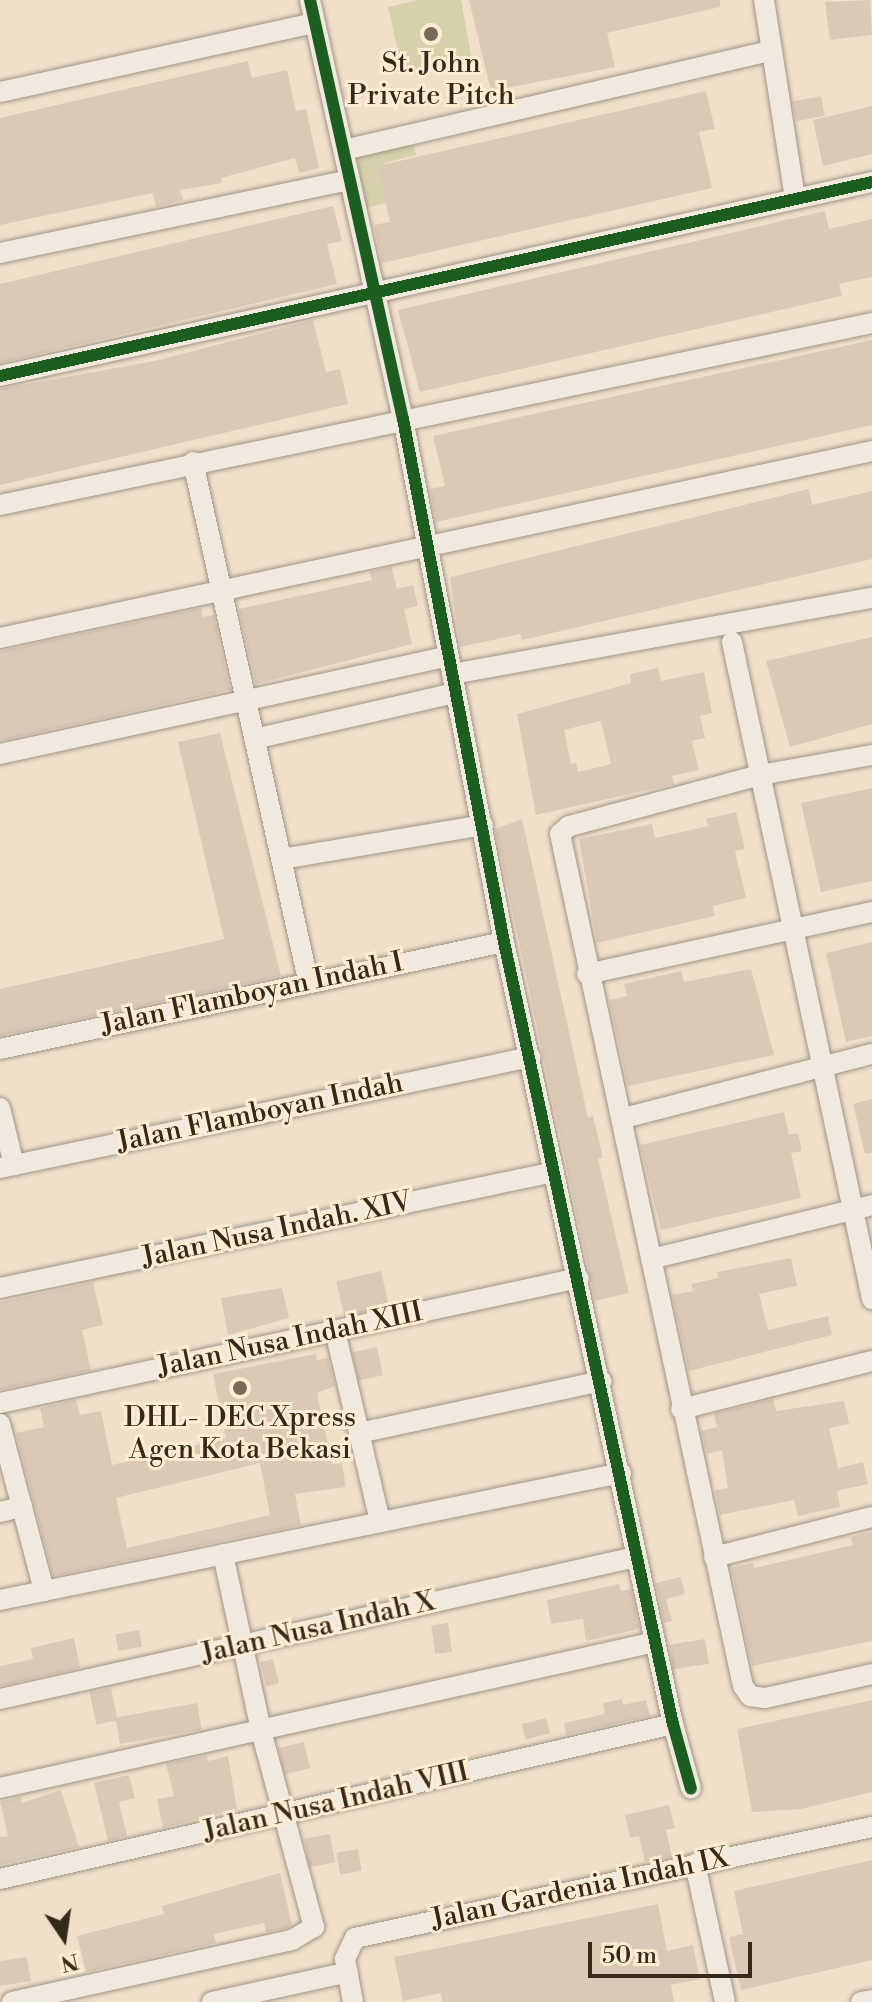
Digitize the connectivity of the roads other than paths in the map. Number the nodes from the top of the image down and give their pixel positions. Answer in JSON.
{"nodes":[{"id":1,"x":310,"y":0,"type":"edge"},
{"id":2,"x":764,"y":0,"type":"edge"},
{"id":3,"x":315,"y":23,"type":"junction"},
{"id":4,"x":769,"y":51,"type":"junction"},
{"id":5,"x":0,"y":92,"type":"edge"},
{"id":6,"x":344,"y":150,"type":"junction"},
{"id":7,"x":349,"y":180,"type":"junction"},
{"id":8,"x":872,"y":182,"type":"edge"},
{"id":9,"x":795,"y":198,"type":"junction"},
{"id":10,"x":0,"y":253,"type":"edge"},
{"id":11,"x":373,"y":291,"type":"junction"},
{"id":12,"x":872,"y":323,"type":"edge"},
{"id":13,"x":0,"y":376,"type":"edge"},
{"id":14,"x":403,"y":419,"type":"junction"},
{"id":15,"x":872,"y":451,"type":"edge"},
{"id":16,"x":193,"y":462,"type":"junction"},
{"id":17,"x":0,"y":505,"type":"edge"},
{"id":18,"x":427,"y":548,"type":"junction"},
{"id":19,"x":221,"y":592,"type":"junction"},
{"id":20,"x":872,"y":598,"type":"edge"},
{"id":21,"x":0,"y":638,"type":"edge"},
{"id":22,"x":732,"y":642,"type":"dead end"},
{"id":23,"x":452,"y":674,"type":"junction"},
{"id":24,"x":244,"y":701,"type":"junction"},
{"id":25,"x":254,"y":739,"type":"junction"},
{"id":26,"x":0,"y":754,"type":"edge"},
{"id":27,"x":872,"y":755,"type":"edge"},
{"id":28,"x":760,"y":775,"type":"junction"},
{"id":29,"x":483,"y":825,"type":"junction"},
{"id":30,"x":282,"y":859,"type":"junction"},
{"id":31,"x":872,"y":912,"type":"edge"},
{"id":32,"x":792,"y":926,"type":"junction"},
{"id":33,"x":504,"y":942,"type":"junction"},
{"id":34,"x":587,"y":974,"type":"junction"},
{"id":35,"x":308,"y":980,"type":"junction"},
{"id":36,"x":0,"y":1049,"type":"edge"},
{"id":37,"x":872,"y":1054,"type":"edge"},
{"id":38,"x":524,"y":1058,"type":"junction"},
{"id":39,"x":822,"y":1064,"type":"junction"},
{"id":40,"x":0,"y":1108,"type":"edge"},
{"id":41,"x":624,"y":1118,"type":"junction"},
{"id":42,"x":7,"y":1166,"type":"edge"},
{"id":43,"x":554,"y":1172,"type":"junction"},
{"id":44,"x":862,"y":1208,"type":"edge"},
{"id":45,"x":651,"y":1259,"type":"junction"},
{"id":46,"x":579,"y":1278,"type":"junction"},
{"id":47,"x":0,"y":1288,"type":"edge"},
{"id":48,"x":872,"y":1299,"type":"edge"},
{"id":49,"x":335,"y":1331,"type":"junction"},
{"id":50,"x":872,"y":1361,"type":"edge"},
{"id":51,"x":601,"y":1381,"type":"junction"},
{"id":52,"x":0,"y":1403,"type":"edge"},
{"id":53,"x":681,"y":1409,"type":"junction"},
{"id":54,"x":0,"y":1424,"type":"edge"},
{"id":55,"x":359,"y":1433,"type":"junction"},
{"id":56,"x":621,"y":1473,"type":"junction"},
{"id":57,"x":22,"y":1507,"type":"junction"},
{"id":58,"x":0,"y":1512,"type":"edge"},
{"id":59,"x":872,"y":1517,"type":"edge"},
{"id":60,"x":380,"y":1522,"type":"junction"},
{"id":61,"x":223,"y":1554,"type":"junction"},
{"id":62,"x":636,"y":1557,"type":"junction"},
{"id":63,"x":714,"y":1557,"type":"junction"},
{"id":64,"x":44,"y":1591,"type":"junction"},
{"id":65,"x":0,"y":1600,"type":"edge"},
{"id":66,"x":655,"y":1642,"type":"junction"},
{"id":67,"x":243,"y":1645,"type":"junction"},
{"id":68,"x":872,"y":1674,"type":"edge"},
{"id":69,"x":0,"y":1699,"type":"edge"},
{"id":70,"x":673,"y":1724,"type":"junction"},
{"id":71,"x":261,"y":1730,"type":"junction"},
{"id":72,"x":0,"y":1788,"type":"edge"},
{"id":73,"x":691,"y":1789,"type":"dead end"},
{"id":74,"x":285,"y":1813,"type":"junction"},
{"id":75,"x":872,"y":1827,"type":"edge"},
{"id":76,"x":695,"y":1864,"type":"junction"},
{"id":77,"x":0,"y":1879,"type":"edge"},
{"id":78,"x":348,"y":1972,"type":"junction"},
{"id":79,"x":872,"y":2000,"type":"edge"},
{"id":80,"x":12,"y":2002,"type":"edge"},
{"id":81,"x":212,"y":2002,"type":"edge"},
{"id":82,"x":353,"y":2002,"type":"edge"},
{"id":83,"x":725,"y":2002,"type":"edge"},
{"id":84,"x":861,"y":2002,"type":"edge"}],
"edges":[{"from":1,"to":3,"type":"street"},
{"from":2,"to":4,"type":"street"},
{"from":3,"to":5,"type":"street"},
{"from":3,"to":6,"type":"street"},
{"from":4,"to":6,"type":"street"},
{"from":4,"to":9,"type":"street"},
{"from":6,"to":7,"type":"street"},
{"from":7,"to":10,"type":"street"},
{"from":7,"to":11,"type":"street"},
{"from":8,"to":9,"type":"street"},
{"from":9,"to":11,"type":"street"},
{"from":11,"to":13,"type":"street"},
{"from":11,"to":14,"type":"street"},
{"from":12,"to":14,"type":"street"},
{"from":14,"to":16,"type":"street"},
{"from":14,"to":18,"type":"street"},
{"from":15,"to":18,"type":"street"},
{"from":16,"to":17,"type":"street"},
{"from":16,"to":19,"type":"street"},
{"from":18,"to":19,"type":"street"},
{"from":18,"to":23,"type":"street"},
{"from":19,"to":21,"type":"street"},
{"from":19,"to":24,"type":"street"},
{"from":20,"to":23,"type":"street"},
{"from":22,"to":28,"type":"street"},
{"from":23,"to":24,"type":"street"},
{"from":23,"to":25,"type":"street"},
{"from":23,"to":29,"type":"street"},
{"from":24,"to":25,"type":"street"},
{"from":24,"to":26,"type":"street"},
{"from":25,"to":30,"type":"street"},
{"from":27,"to":28,"type":"street"},
{"from":28,"to":32,"type":"street"},
{"from":28,"to":34,"type":"street"},
{"from":29,"to":30,"type":"street"},
{"from":29,"to":33,"type":"street"},
{"from":30,"to":35,"type":"street"},
{"from":31,"to":32,"type":"street"},
{"from":32,"to":34,"type":"street"},
{"from":32,"to":39,"type":"street"},
{"from":33,"to":35,"type":"street","name":"Jalan Flamboyan Indah I"},
{"from":33,"to":38,"type":"street"},
{"from":34,"to":41,"type":"street"},
{"from":35,"to":36,"type":"street","name":"Jalan Flamboyan Indah I"},
{"from":37,"to":39,"type":"street"},
{"from":38,"to":42,"type":"street","name":"Jalan Flamboyan Indah"},
{"from":38,"to":43,"type":"street"},
{"from":39,"to":41,"type":"street"},
{"from":39,"to":44,"type":"street"},
{"from":40,"to":42,"type":"street"},
{"from":41,"to":45,"type":"street"},
{"from":43,"to":46,"type":"street"},
{"from":43,"to":47,"type":"street","name":"Jalan Nusa Indah. XIV"},
{"from":44,"to":45,"type":"street"},
{"from":44,"to":48,"type":"street"},
{"from":45,"to":53,"type":"street"},
{"from":46,"to":49,"type":"street","name":"Jalan Nusa Indah XIII"},
{"from":46,"to":51,"type":"street"},
{"from":49,"to":52,"type":"street","name":"Jalan Nusa Indah XIII"},
{"from":49,"to":55,"type":"street"},
{"from":50,"to":53,"type":"street"},
{"from":51,"to":55,"type":"street"},
{"from":51,"to":56,"type":"street"},
{"from":53,"to":63,"type":"street"},
{"from":54,"to":57,"type":"street"},
{"from":55,"to":60,"type":"street"},
{"from":56,"to":60,"type":"street"},
{"from":56,"to":62,"type":"street"},
{"from":57,"to":58,"type":"street"},
{"from":57,"to":64,"type":"street"},
{"from":59,"to":63,"type":"street"},
{"from":60,"to":61,"type":"street"},
{"from":61,"to":64,"type":"street"},
{"from":61,"to":67,"type":"street"},
{"from":62,"to":66,"type":"street"},
{"from":62,"to":67,"type":"street","name":"Jalan Nusa Indah X"},
{"from":63,"to":68,"type":"street"},
{"from":64,"to":65,"type":"street"},
{"from":66,"to":70,"type":"street"},
{"from":66,"to":71,"type":"street"},
{"from":67,"to":69,"type":"street","name":"Jalan Nusa Indah X"},
{"from":67,"to":71,"type":"street"},
{"from":70,"to":73,"type":"street"},
{"from":70,"to":74,"type":"street","name":"Jalan Nusa Indah VIII"},
{"from":71,"to":72,"type":"street"},
{"from":71,"to":74,"type":"street"},
{"from":74,"to":77,"type":"street","name":"Jalan Nusa Indah VIII"},
{"from":74,"to":80,"type":"street"},
{"from":75,"to":76,"type":"street","name":"Jalan Gardenia Indah IX"},
{"from":76,"to":78,"type":"street","name":"Jalan Gardenia Indah IX"},
{"from":76,"to":83,"type":"street"},
{"from":78,"to":81,"type":"street"},
{"from":78,"to":82,"type":"street","name":"Jalan Gardenia Indah IX"},
{"from":79,"to":84,"type":"street"}]}
